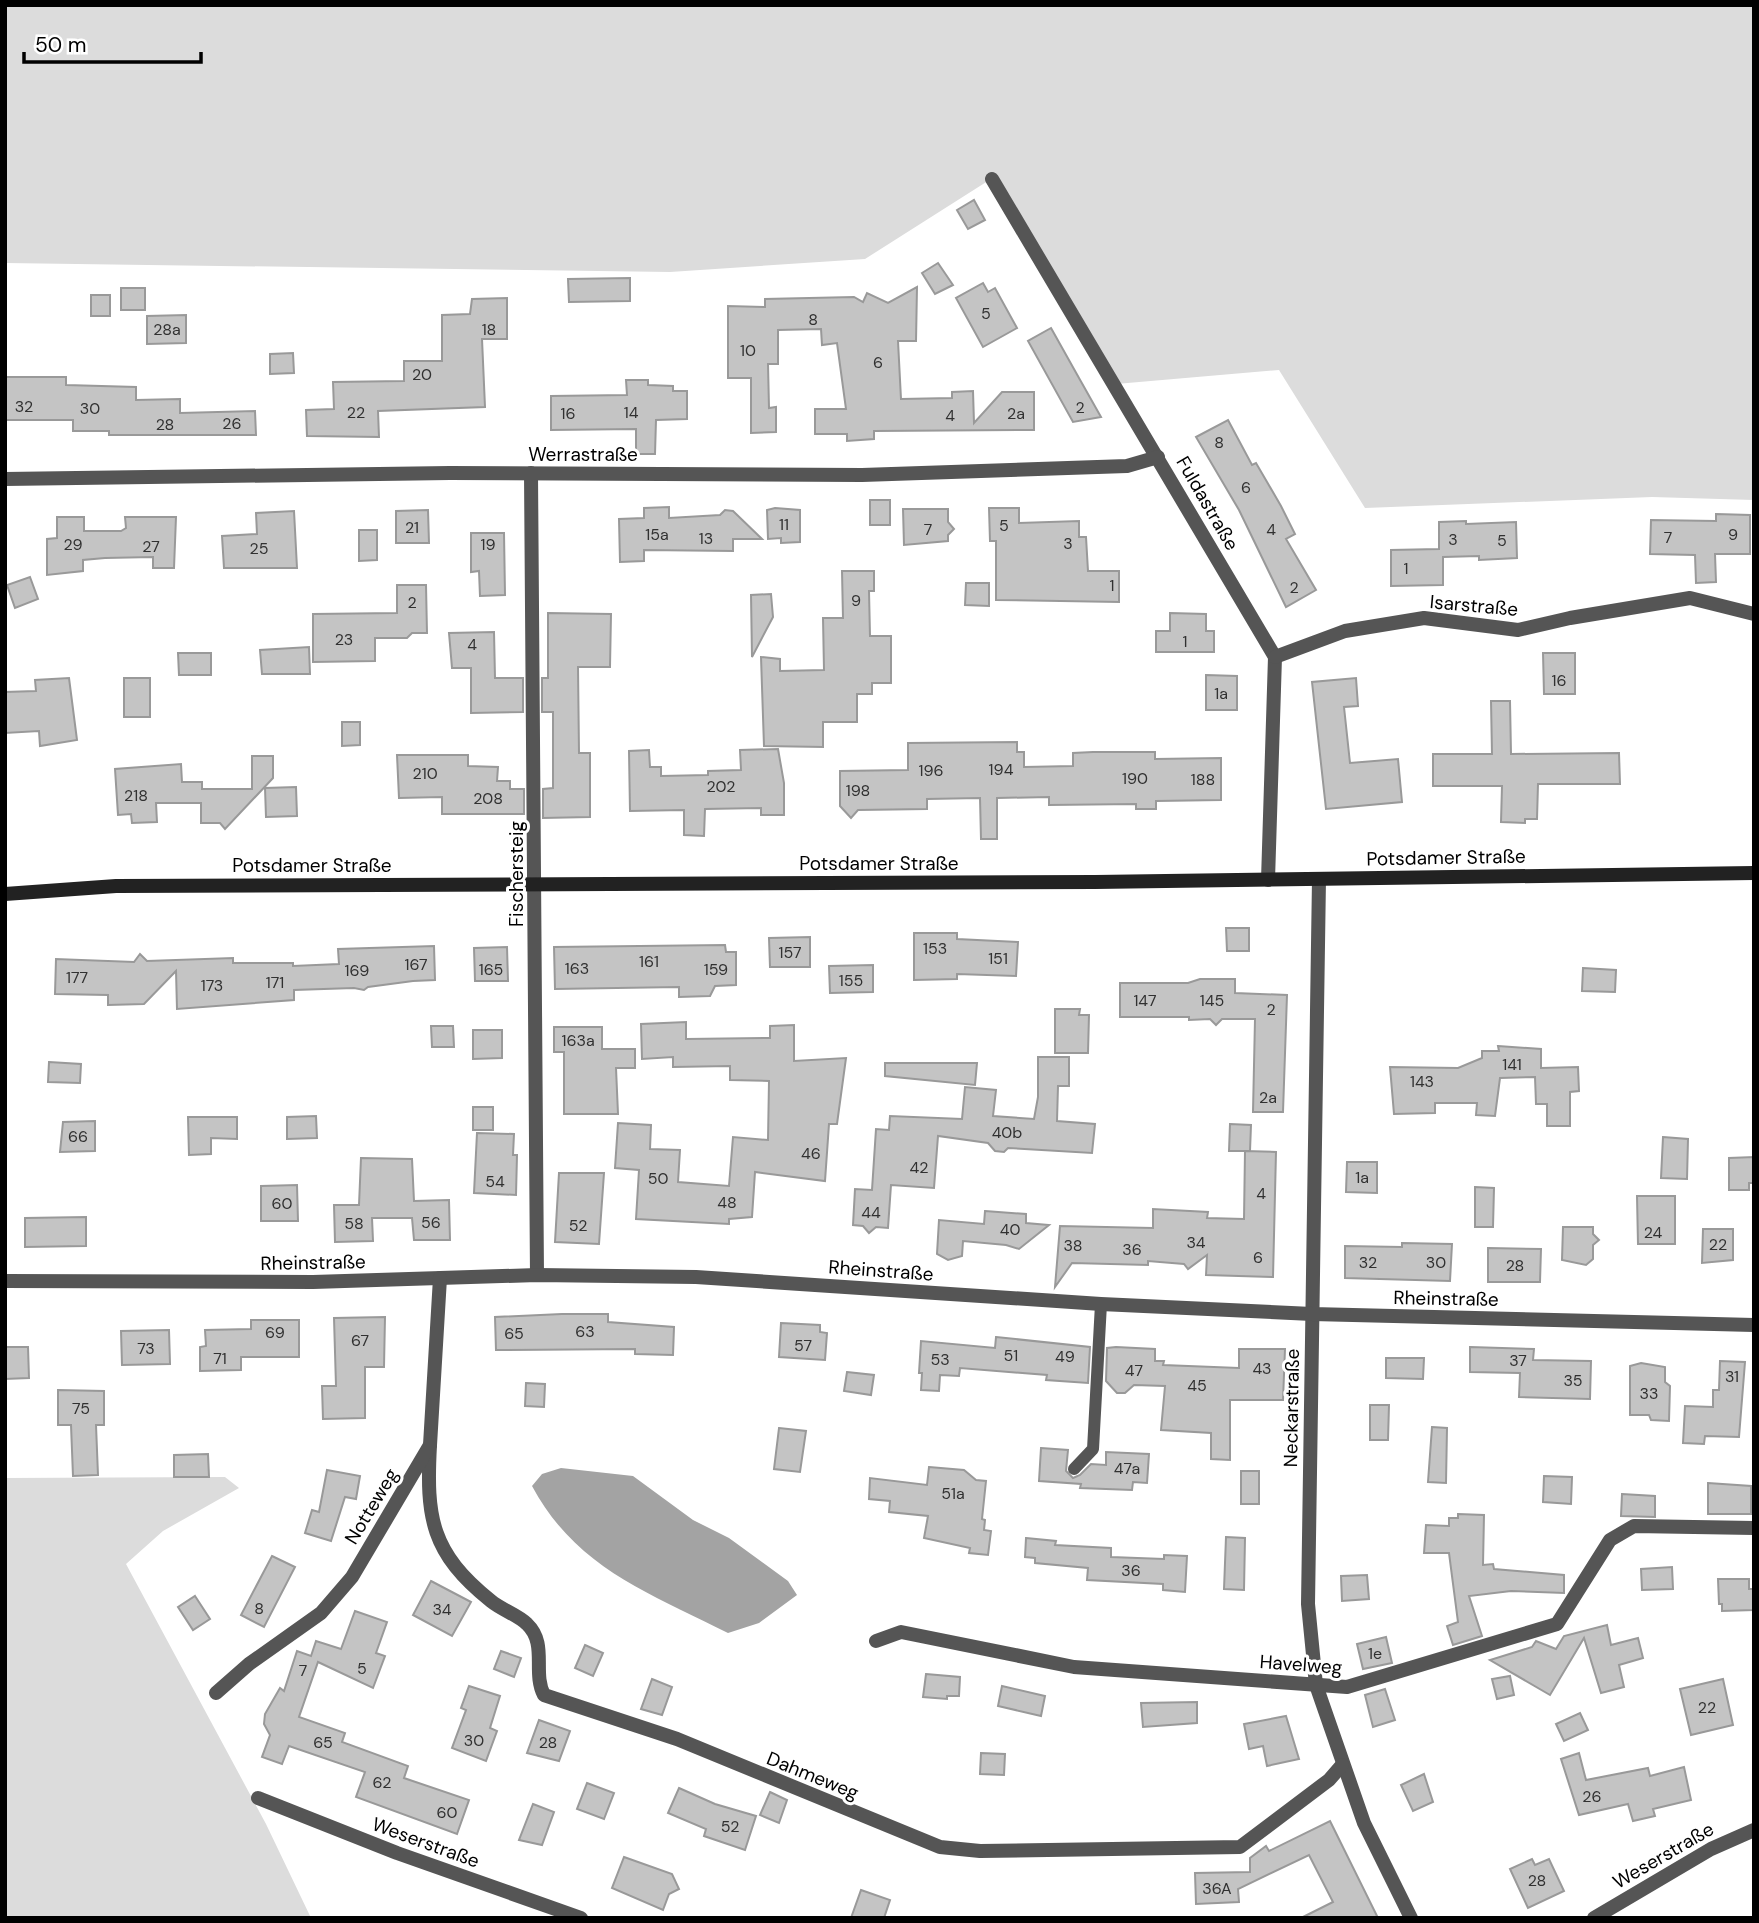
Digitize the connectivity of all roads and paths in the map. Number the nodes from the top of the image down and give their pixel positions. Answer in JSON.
{"nodes":[{"id":1,"x":992,"y":179,"type":"dead end"},
{"id":2,"x":1158,"y":457,"type":"junction"},
{"id":3,"x":531,"y":473,"type":"junction"},
{"id":4,"x":5,"y":479,"type":"edge"},
{"id":5,"x":1754,"y":614,"type":"edge"},
{"id":6,"x":1275,"y":657,"type":"junction"},
{"id":7,"x":1754,"y":873,"type":"edge"},
{"id":8,"x":1319,"y":879,"type":"junction"},
{"id":9,"x":1268,"y":880,"type":"junction"},
{"id":10,"x":535,"y":883,"type":"junction"},
{"id":11,"x":5,"y":894,"type":"edge"},
{"id":12,"x":537,"y":1275,"type":"junction"},
{"id":13,"x":440,"y":1278,"type":"junction"},
{"id":14,"x":5,"y":1281,"type":"edge"},
{"id":15,"x":1101,"y":1304,"type":"junction"},
{"id":16,"x":1312,"y":1314,"type":"junction"},
{"id":17,"x":1754,"y":1325,"type":"edge"},
{"id":18,"x":430,"y":1445,"type":"junction"},
{"id":19,"x":1074,"y":1469,"type":"dead end"},
{"id":20,"x":1754,"y":1528,"type":"edge"},
{"id":21,"x":876,"y":1641,"type":"dead end"},
{"id":22,"x":1316,"y":1685,"type":"junction"},
{"id":23,"x":216,"y":1693,"type":"dead end"},
{"id":24,"x":1342,"y":1765,"type":"junction"},
{"id":25,"x":258,"y":1798,"type":"dead end"},
{"id":26,"x":1754,"y":1830,"type":"edge"},
{"id":27,"x":581,"y":1918,"type":"edge"},
{"id":28,"x":1411,"y":1918,"type":"edge"},
{"id":29,"x":1594,"y":1918,"type":"edge"}],
"edges":[{"from":1,"to":2,"type":"street","name":"Fuldastraße"},
{"from":2,"to":3,"type":"street","name":"Werrastraße"},
{"from":2,"to":6,"type":"street","name":"Fuldastraße"},
{"from":3,"to":4,"type":"street","name":"Werrastraße"},
{"from":3,"to":10,"type":"street","name":"Fischersteig"},
{"from":5,"to":6,"type":"street","name":"Isarstraße"},
{"from":6,"to":9,"type":"street"},
{"from":7,"to":8,"type":"main road","name":"Potsdamer Straße"},
{"from":8,"to":9,"type":"main road","name":"Potsdamer Straße"},
{"from":8,"to":16,"type":"street","name":"Neckarstraße"},
{"from":9,"to":10,"type":"main road","name":"Potsdamer Straße"},
{"from":10,"to":11,"type":"main road","name":"Potsdamer Straße"},
{"from":10,"to":12,"type":"street","name":"Fischersteig"},
{"from":12,"to":13,"type":"street","name":"Rheinstraße"},
{"from":12,"to":15,"type":"street","name":"Rheinstraße"},
{"from":13,"to":14,"type":"street","name":"Rheinstraße"},
{"from":13,"to":18,"type":"street","name":"Notteweg"},
{"from":15,"to":16,"type":"street","name":"Rheinstraße"},
{"from":15,"to":19,"type":"lane"},
{"from":16,"to":17,"type":"street","name":"Rheinstraße"},
{"from":16,"to":22,"type":"street","name":"Neckarstraße"},
{"from":18,"to":23,"type":"street","name":"Notteweg"},
{"from":18,"to":24,"type":"street","name":"Dahmeweg"},
{"from":20,"to":22,"type":"street","name":"Havelweg"},
{"from":21,"to":22,"type":"street","name":"Havelweg"},
{"from":22,"to":24,"type":"street","name":"Neckarstraße"},
{"from":24,"to":28,"type":"street","name":"Neckarstraße"},
{"from":25,"to":27,"type":"street","name":"Weserstraße"},
{"from":26,"to":29,"type":"street","name":"Weserstraße"}]}
